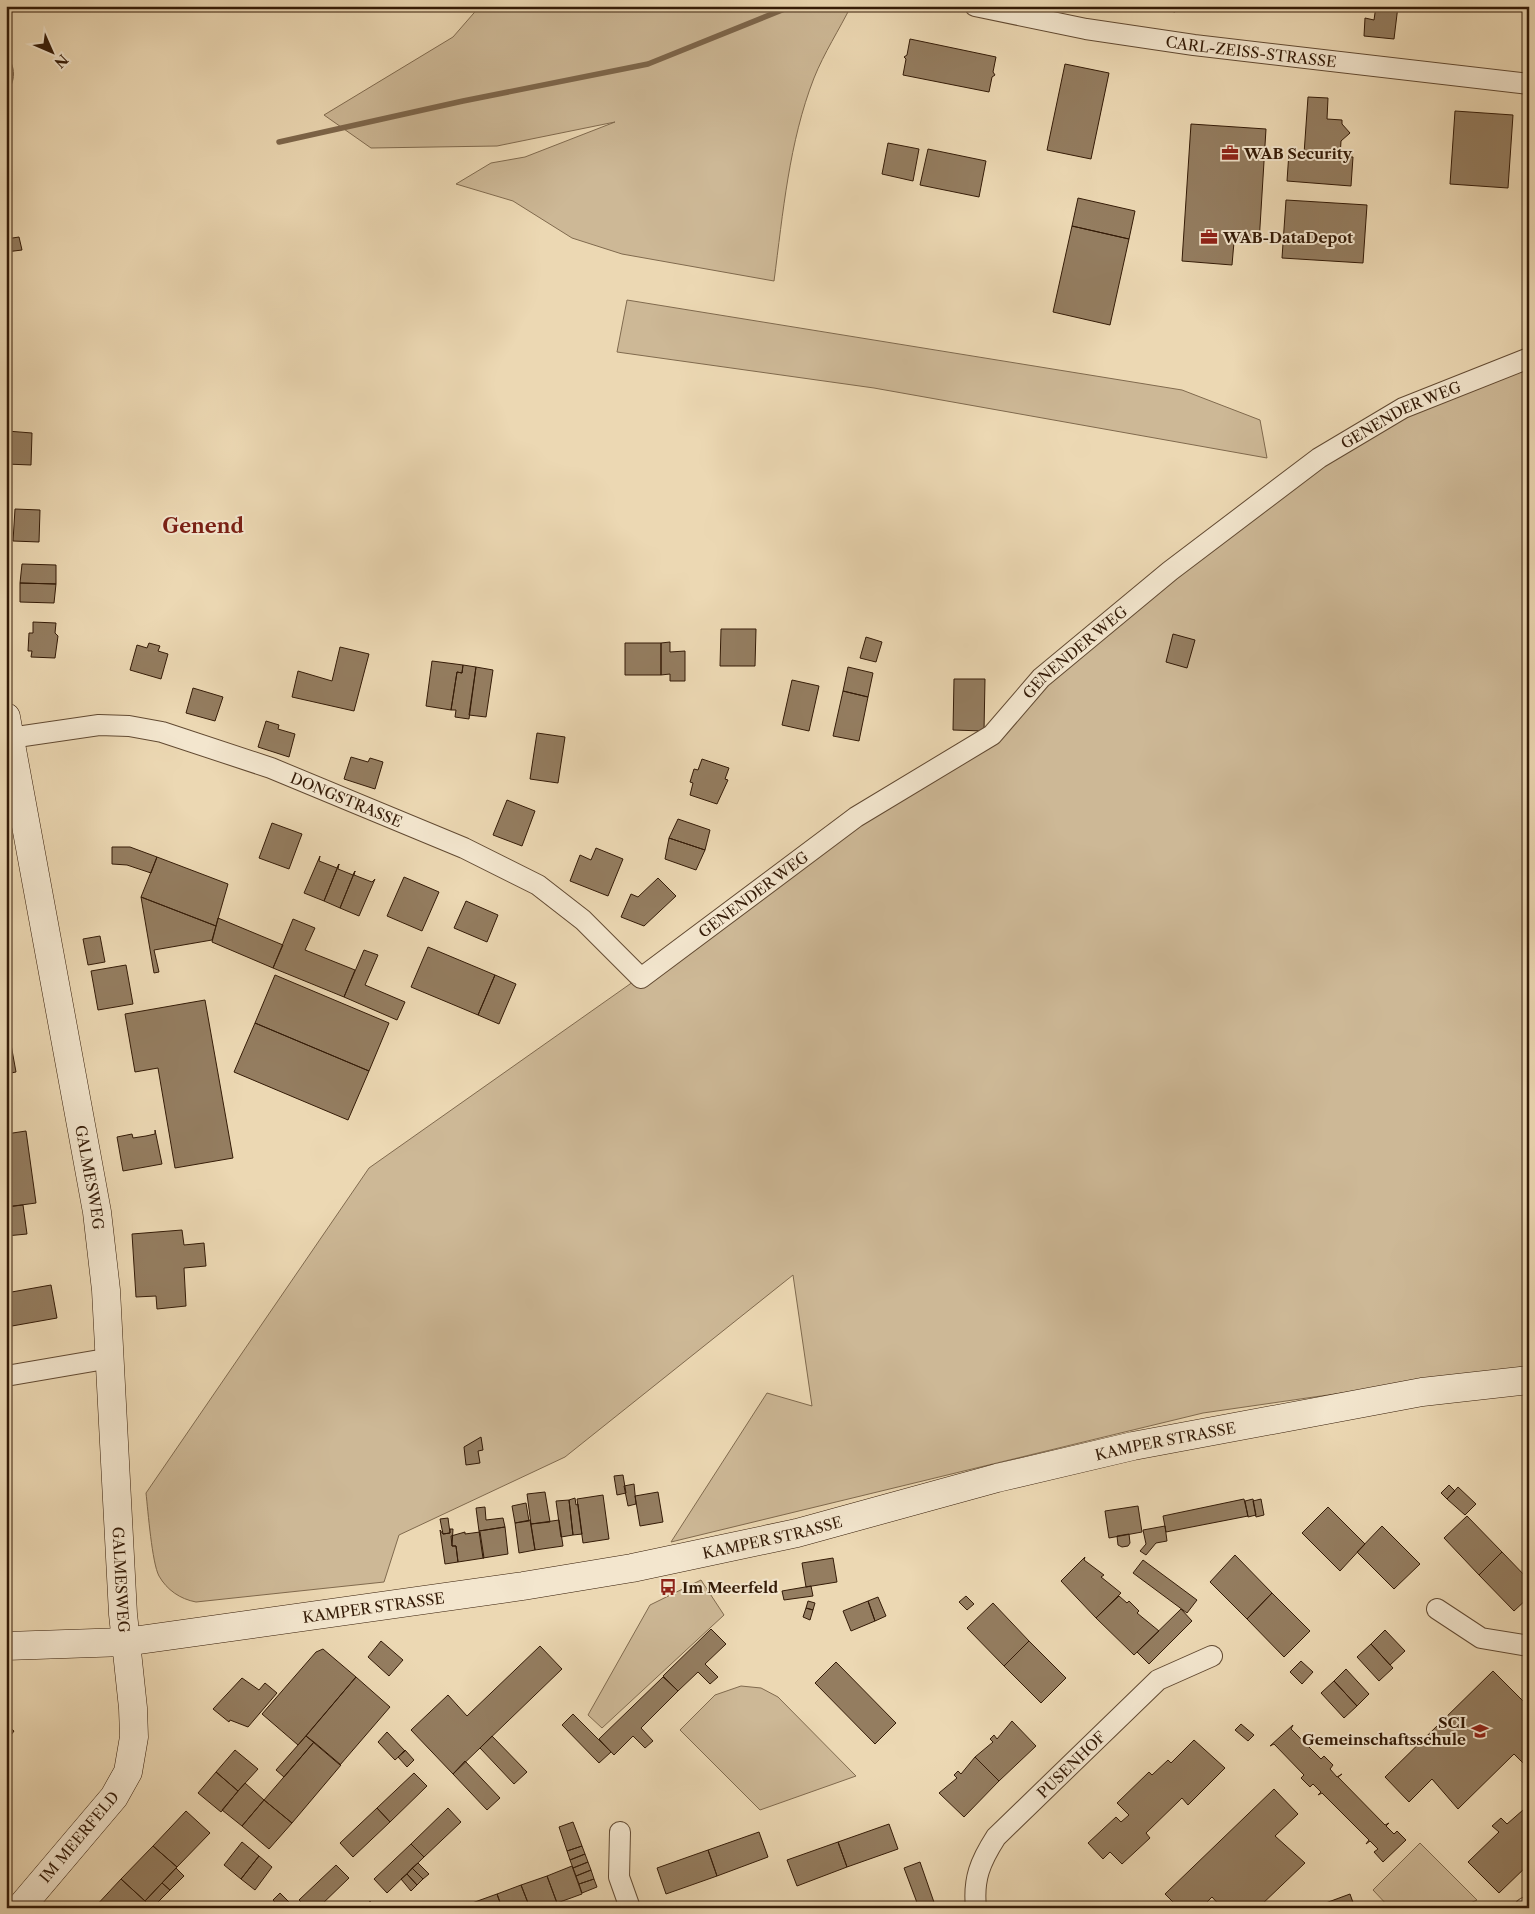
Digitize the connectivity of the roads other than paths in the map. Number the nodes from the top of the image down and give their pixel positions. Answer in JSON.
{"nodes":[{"id":1,"x":975,"y":6,"type":"edge"},
{"id":2,"x":1529,"y":84,"type":"edge"},
{"id":3,"x":1529,"y":358,"type":"edge"},
{"id":4,"x":8,"y":727,"type":"edge"},
{"id":5,"x":642,"y":978,"type":"joint"},
{"id":6,"x":111,"y":1358,"type":"junction"},
{"id":7,"x":6,"y":1376,"type":"edge"},
{"id":8,"x":1529,"y":1380,"type":"edge"},
{"id":9,"x":1437,"y":1609,"type":"dead end"},
{"id":10,"x":125,"y":1642,"type":"junction"},
{"id":11,"x":6,"y":1646,"type":"edge"},
{"id":12,"x":1529,"y":1646,"type":"edge"},
{"id":13,"x":1212,"y":1656,"type":"dead end"},
{"id":14,"x":620,"y":1832,"type":"dead end"},
{"id":15,"x":20,"y":1908,"type":"edge"},
{"id":16,"x":630,"y":1908,"type":"edge"},
{"id":17,"x":976,"y":1908,"type":"edge"}],
"edges":[{"from":1,"to":2,"type":"street","name":"CARL-ZEISS-STRASSE"},
{"from":3,"to":5,"type":"street","name":"GENENDER WEG"},
{"from":4,"to":5,"type":"street","name":"DONGSTRASSE"},
{"from":4,"to":6,"type":"main road","name":"GALMESWEG"},
{"from":6,"to":7,"type":"street"},
{"from":6,"to":10,"type":"main road","name":"GALMESWEG"},
{"from":8,"to":10,"type":"main road","name":"KAMPER STRASSE"},
{"from":9,"to":12,"type":"street"},
{"from":10,"to":11,"type":"main road","name":"KAMPER STRASSE"},
{"from":10,"to":15,"type":"main road","name":"IM MEERFELD"},
{"from":13,"to":17,"type":"street","name":"PUSENHOF"},
{"from":14,"to":16,"type":"street"}]}
